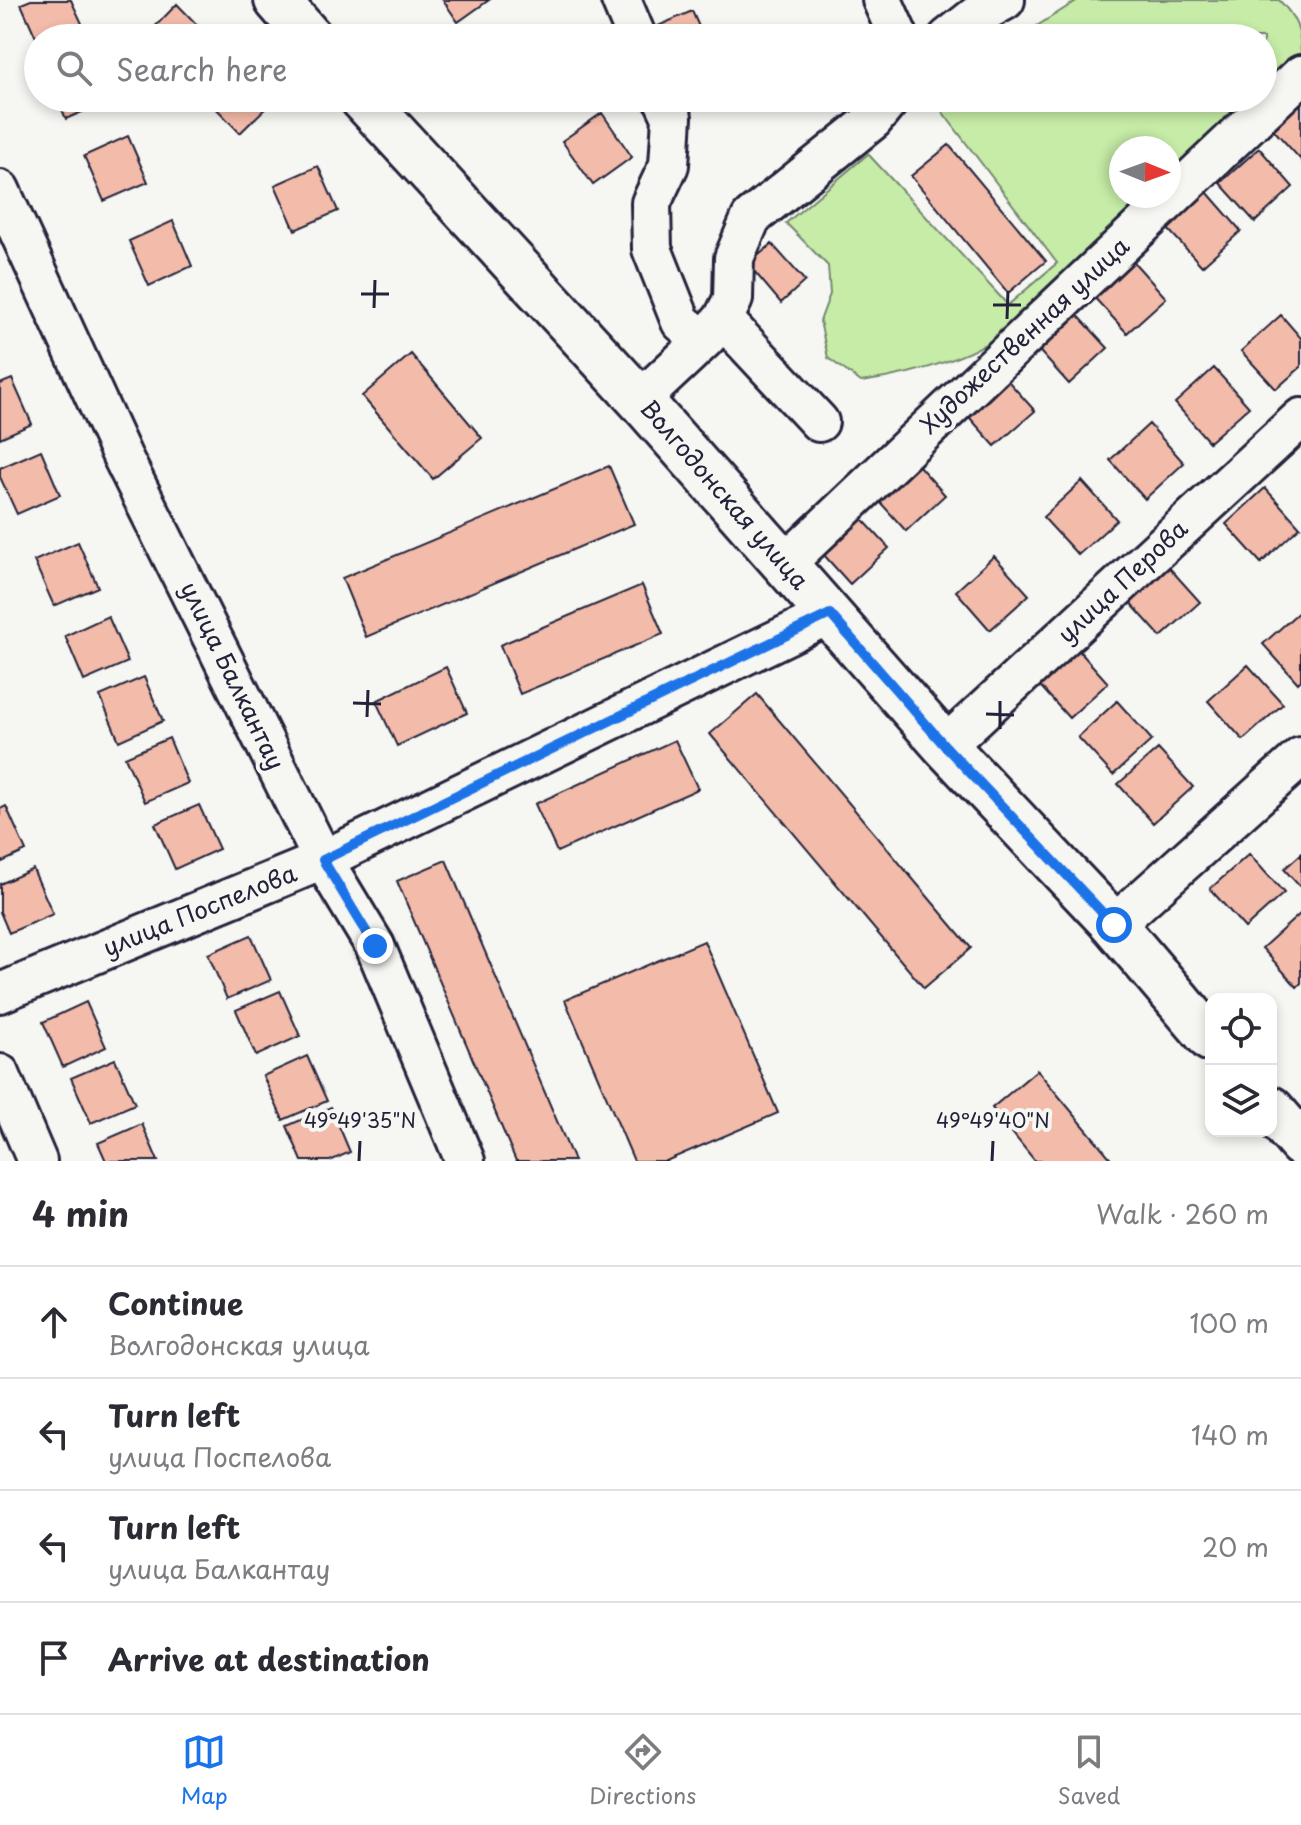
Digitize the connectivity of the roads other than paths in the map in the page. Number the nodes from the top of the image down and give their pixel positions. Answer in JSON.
{"nodes":[{"id":1,"x":277,"y":0,"type":"edge"},
{"id":2,"x":621,"y":0,"type":"edge"},
{"id":3,"x":882,"y":0,"type":"edge"},
{"id":4,"x":1005,"y":0,"type":"edge"},
{"id":5,"x":298,"y":24,"type":"edge"},
{"id":6,"x":631,"y":24,"type":"edge"},
{"id":7,"x":893,"y":24,"type":"edge"},
{"id":8,"x":966,"y":24,"type":"edge"},
{"id":9,"x":1301,"y":75,"type":"edge"},
{"id":10,"x":1277,"y":98,"type":"edge"},
{"id":11,"x":375,"y":112,"type":"edge"},
{"id":12,"x":670,"y":112,"type":"edge"},
{"id":13,"x":880,"y":112,"type":"edge"},
{"id":14,"x":1262,"y":112,"type":"edge"},
{"id":15,"x":0,"y":190,"type":"edge"},
{"id":16,"x":714,"y":330,"type":"junction"},
{"id":17,"x":640,"y":400,"type":"junction"},
{"id":18,"x":1301,"y":418,"type":"edge"},
{"id":19,"x":819,"y":422,"type":"dead end"},
{"id":20,"x":784,"y":565,"type":"junction"},
{"id":21,"x":830,"y":614,"type":"junction"},
{"id":22,"x":945,"y":746,"type":"junction"},
{"id":23,"x":1301,"y":757,"type":"edge"},
{"id":24,"x":323,"y":860,"type":"junction"},
{"id":25,"x":1114,"y":925,"type":"junction"},
{"id":26,"x":0,"y":993,"type":"edge"},
{"id":27,"x":1205,"y":1032,"type":"edge"},
{"id":28,"x":0,"y":1074,"type":"edge"},
{"id":29,"x":1277,"y":1116,"type":"edge"},
{"id":30,"x":1301,"y":1144,"type":"edge"},
{"id":31,"x":37,"y":1161,"type":"edge"},
{"id":32,"x":465,"y":1161,"type":"edge"}],
"edges":[{"from":1,"to":5,"type":"main road"},
{"from":2,"to":6,"type":"street"},
{"from":3,"to":7,"type":"street"},
{"from":4,"to":8,"type":"street"},
{"from":9,"to":10,"type":"street","name":"Художественная улица"},
{"from":11,"to":17,"type":"main road","name":"Волгодонская улица"},
{"from":12,"to":16,"type":"street"},
{"from":13,"to":16,"type":"street"},
{"from":14,"to":20,"type":"street","name":"Художественная улица"},
{"from":15,"to":24,"type":"street","name":"улица Балкантау"},
{"from":16,"to":17,"type":"street"},
{"from":16,"to":19,"type":"street"},
{"from":17,"to":20,"type":"main road","name":"Волгодонская улица"},
{"from":18,"to":22,"type":"street","name":"улица Перова"},
{"from":20,"to":21,"type":"main road","name":"Волгодонская улица"},
{"from":21,"to":22,"type":"main road","name":"Волгодонская улица"},
{"from":21,"to":24,"type":"street","name":"улица Поспелова"},
{"from":22,"to":25,"type":"main road","name":"Волгодонская улица"},
{"from":23,"to":25,"type":"street"},
{"from":24,"to":26,"type":"street","name":"улица Поспелова"},
{"from":24,"to":32,"type":"street","name":"улица Балкантау"},
{"from":25,"to":27,"type":"main road","name":"Волгодонская улица"},
{"from":28,"to":31,"type":"street"},
{"from":29,"to":30,"type":"main road"}]}
